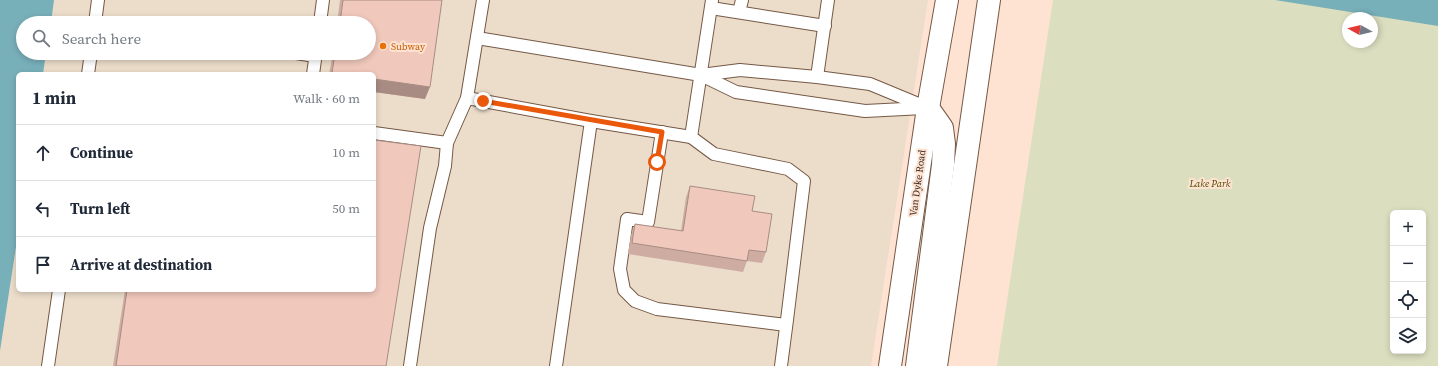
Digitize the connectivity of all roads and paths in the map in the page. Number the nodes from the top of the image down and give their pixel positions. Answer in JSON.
{"nodes":[{"id":1,"x":98,"y":0,"type":"edge"},
{"id":2,"x":323,"y":0,"type":"edge"},
{"id":3,"x":483,"y":0,"type":"edge"},
{"id":4,"x":742,"y":0,"type":"edge"},
{"id":5,"x":828,"y":0,"type":"edge"},
{"id":6,"x":947,"y":0,"type":"edge"},
{"id":7,"x":989,"y":0,"type":"edge"},
{"id":8,"x":712,"y":4,"type":"edge"},
{"id":9,"x":740,"y":12,"type":"junction"},
{"id":10,"x":97,"y":16,"type":"edge"},
{"id":11,"x":321,"y":16,"type":"edge"},
{"id":12,"x":824,"y":26,"type":"junction"},
{"id":13,"x":477,"y":38,"type":"junction"},
{"id":14,"x":90,"y":60,"type":"edge"},
{"id":15,"x":315,"y":60,"type":"edge"},
{"id":16,"x":88,"y":72,"type":"edge"},
{"id":17,"x":313,"y":72,"type":"edge"},
{"id":18,"x":701,"y":75,"type":"junction"},
{"id":19,"x":817,"y":77,"type":"junction"},
{"id":20,"x":467,"y":98,"type":"junction"},
{"id":21,"x":928,"y":108,"type":"junction"},
{"id":22,"x":591,"y":121,"type":"junction"},
{"id":23,"x":662,"y":132,"type":"junction"},
{"id":24,"x":376,"y":133,"type":"edge"},
{"id":25,"x":691,"y":137,"type":"junction"},
{"id":26,"x":447,"y":143,"type":"junction"},
{"id":27,"x":58,"y":292,"type":"edge"},
{"id":28,"x":786,"y":325,"type":"junction"},
{"id":29,"x":48,"y":366,"type":"edge"},
{"id":30,"x":410,"y":366,"type":"edge"},
{"id":31,"x":556,"y":366,"type":"edge"},
{"id":32,"x":781,"y":366,"type":"edge"},
{"id":33,"x":890,"y":366,"type":"edge"},
{"id":34,"x":917,"y":366,"type":"edge"},
{"id":35,"x":936,"y":366,"type":"edge"}],
"edges":[{"from":1,"to":10,"type":"lane"},
{"from":2,"to":11,"type":"lane"},
{"from":3,"to":13,"type":"lane"},
{"from":4,"to":9,"type":"lane"},
{"from":5,"to":12,"type":"lane"},
{"from":6,"to":21,"type":"main road","name":"Van Dyke Road"},
{"from":7,"to":35,"type":"main road"},
{"from":8,"to":9,"type":"lane"},
{"from":8,"to":18,"type":"lane"},
{"from":9,"to":12,"type":"lane"},
{"from":12,"to":19,"type":"lane"},
{"from":13,"to":18,"type":"lane"},
{"from":13,"to":20,"type":"lane"},
{"from":14,"to":16,"type":"lane"},
{"from":15,"to":17,"type":"lane"},
{"from":18,"to":19,"type":"lane"},
{"from":18,"to":21,"type":"lane"},
{"from":18,"to":25,"type":"lane"},
{"from":19,"to":21,"type":"lane"},
{"from":20,"to":22,"type":"lane"},
{"from":20,"to":26,"type":"lane"},
{"from":21,"to":33,"type":"main road","name":"Van Dyke Road"},
{"from":21,"to":34,"type":"main road"},
{"from":22,"to":23,"type":"lane"},
{"from":22,"to":31,"type":"lane"},
{"from":23,"to":25,"type":"lane"},
{"from":23,"to":28,"type":"lane"},
{"from":24,"to":26,"type":"lane"},
{"from":25,"to":28,"type":"lane"},
{"from":26,"to":30,"type":"lane"},
{"from":27,"to":29,"type":"lane"},
{"from":28,"to":32,"type":"lane"}]}
